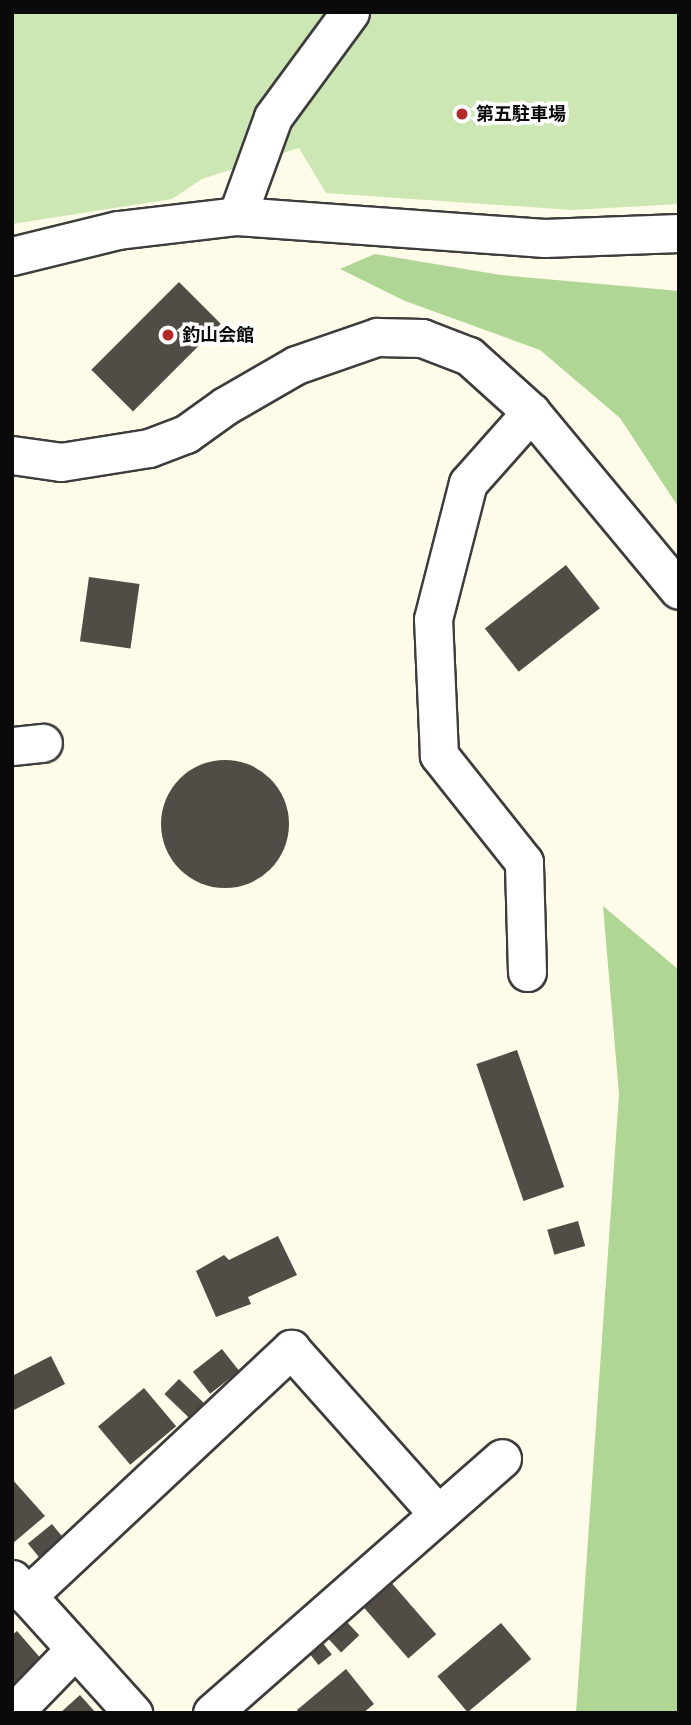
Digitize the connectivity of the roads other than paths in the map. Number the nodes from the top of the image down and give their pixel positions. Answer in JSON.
{"nodes":[{"id":1,"x":350,"y":12,"type":"edge"},
{"id":2,"x":237,"y":216,"type":"junction"},
{"id":3,"x":679,"y":233,"type":"edge"},
{"id":4,"x":12,"y":256,"type":"edge"},
{"id":5,"x":531,"y":412,"type":"junction"},
{"id":6,"x":12,"y":455,"type":"edge"},
{"id":7,"x":679,"y":590,"type":"edge"},
{"id":8,"x":527,"y":972,"type":"dead end"},
{"id":9,"x":502,"y":1458,"type":"dead end"},
{"id":10,"x":438,"y":1514,"type":"junction"},
{"id":11,"x":20,"y":1588,"type":"edge"},
{"id":12,"x":74,"y":1650,"type":"junction"},
{"id":13,"x":13,"y":1713,"type":"edge"},
{"id":14,"x":133,"y":1713,"type":"edge"},
{"id":15,"x":212,"y":1713,"type":"edge"}],
"edges":[{"from":1,"to":2,"type":"street"},
{"from":2,"to":3,"type":"street"},
{"from":2,"to":4,"type":"street"},
{"from":5,"to":6,"type":"street"},
{"from":5,"to":7,"type":"street"},
{"from":5,"to":8,"type":"street"},
{"from":9,"to":10,"type":"street"},
{"from":10,"to":11,"type":"street"},
{"from":10,"to":15,"type":"street"},
{"from":11,"to":12,"type":"street"},
{"from":12,"to":13,"type":"street"},
{"from":12,"to":14,"type":"street"}]}
